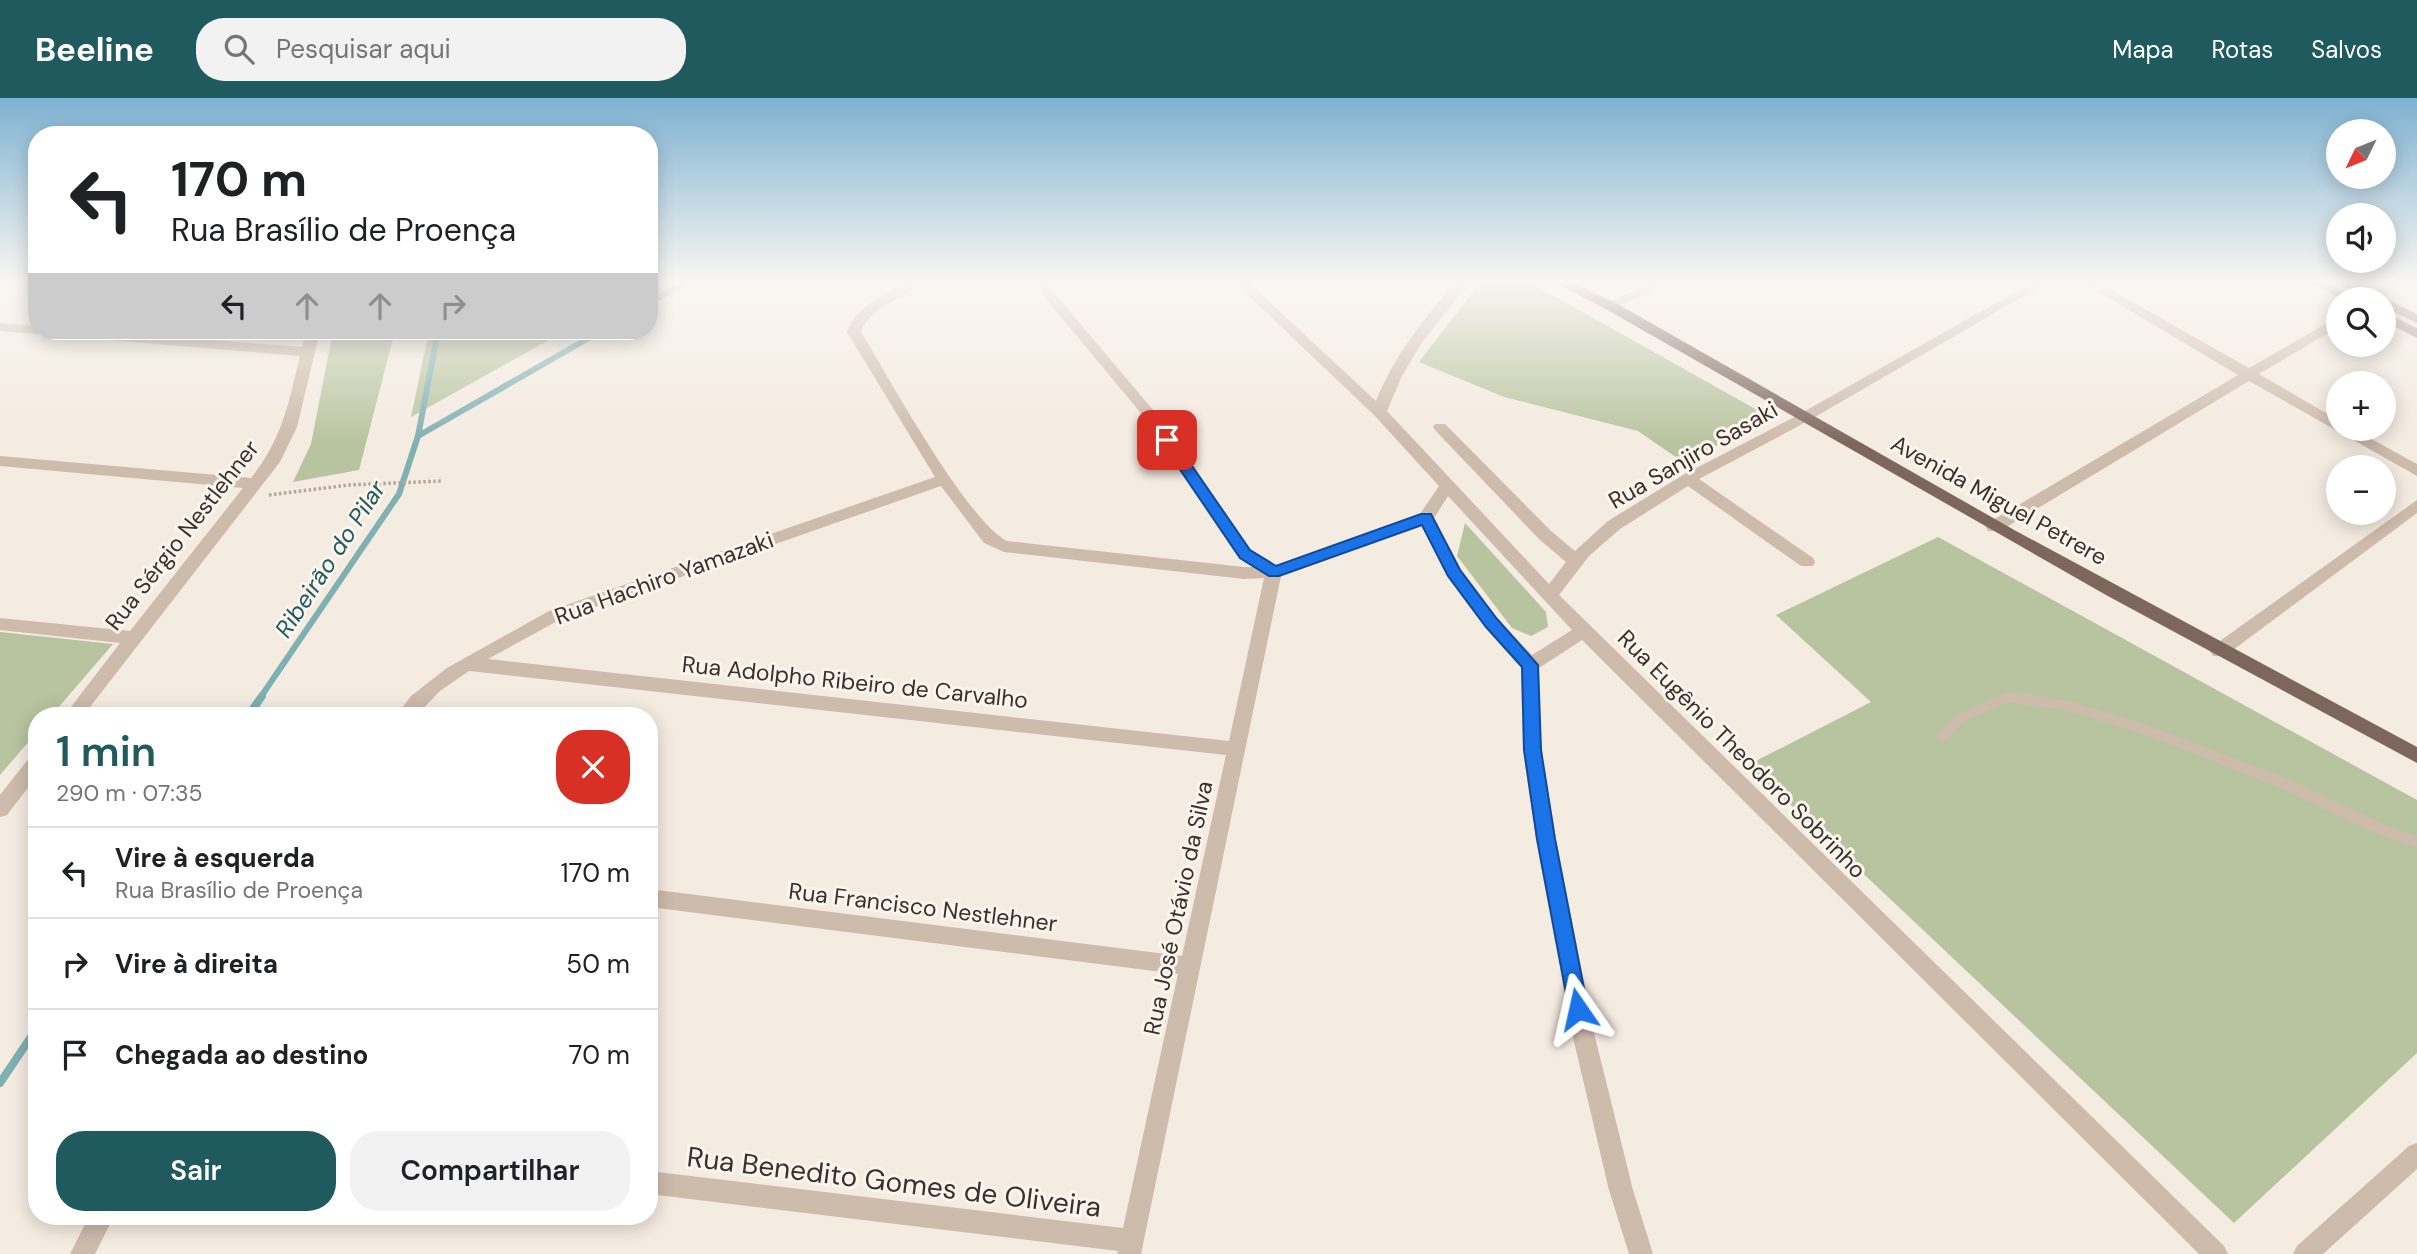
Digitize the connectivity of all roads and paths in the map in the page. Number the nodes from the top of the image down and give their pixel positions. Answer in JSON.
{"nodes":[{"id":1,"x":856,"y":336,"type":"edge"},
{"id":2,"x":1083,"y":336,"type":"edge"},
{"id":3,"x":1298,"y":336,"type":"edge"},
{"id":4,"x":1420,"y":336,"type":"edge"},
{"id":5,"x":1662,"y":336,"type":"edge"},
{"id":6,"x":1947,"y":336,"type":"edge"},
{"id":7,"x":2181,"y":336,"type":"edge"},
{"id":8,"x":2314,"y":336,"type":"edge"},
{"id":9,"x":159,"y":340,"type":"edge"},
{"id":10,"x":311,"y":340,"type":"edge"},
{"id":11,"x":308,"y":352,"type":"junction"},
{"id":12,"x":2250,"y":376,"type":"junction"},
{"id":13,"x":1379,"y":412,"type":"junction"},
{"id":14,"x":1803,"y":418,"type":"junction"},
{"id":15,"x":2326,"y":420,"type":"edge"},
{"id":16,"x":1440,"y":428,"type":"dead end"},
{"id":17,"x":2363,"y":441,"type":"edge"},
{"id":18,"x":0,"y":461,"type":"edge"},
{"id":19,"x":2417,"y":471,"type":"edge"},
{"id":20,"x":944,"y":479,"type":"junction"},
{"id":21,"x":1688,"y":479,"type":"junction"},
{"id":22,"x":442,"y":481,"type":"dead end"},
{"id":23,"x":256,"y":484,"type":"junction"},
{"id":24,"x":1448,"y":485,"type":"junction"},
{"id":25,"x":244,"y":499,"type":"junction"},
{"id":26,"x":2417,"y":505,"type":"edge"},
{"id":27,"x":1426,"y":518,"type":"junction"},
{"id":28,"x":1994,"y":527,"type":"junction"},
{"id":29,"x":1576,"y":561,"type":"junction"},
{"id":30,"x":1807,"y":562,"type":"dead end"},
{"id":31,"x":1274,"y":572,"type":"junction"},
{"id":32,"x":1550,"y":595,"type":"junction"},
{"id":33,"x":0,"y":624,"type":"edge"},
{"id":34,"x":1583,"y":631,"type":"junction"},
{"id":35,"x":133,"y":638,"type":"junction"},
{"id":36,"x":2219,"y":651,"type":"junction"},
{"id":37,"x":469,"y":664,"type":"junction"},
{"id":38,"x":1530,"y":665,"type":"junction"},
{"id":39,"x":80,"y":707,"type":"edge"},
{"id":40,"x":413,"y":707,"type":"edge"},
{"id":41,"x":1942,"y":737,"type":"dead end"},
{"id":42,"x":1237,"y":749,"type":"junction"},
{"id":43,"x":2417,"y":756,"type":"edge"},
{"id":44,"x":28,"y":773,"type":"edge"},
{"id":45,"x":0,"y":809,"type":"edge"},
{"id":46,"x":2417,"y":842,"type":"edge"},
{"id":47,"x":658,"y":899,"type":"edge"},
{"id":48,"x":1190,"y":966,"type":"junction"},
{"id":49,"x":2417,"y":1154,"type":"edge"},
{"id":50,"x":658,"y":1183,"type":"edge"},
{"id":51,"x":97,"y":1225,"type":"edge"},
{"id":52,"x":1131,"y":1247,"type":"edge"},
{"id":53,"x":82,"y":1254,"type":"edge"},
{"id":54,"x":1641,"y":1254,"type":"edge"},
{"id":55,"x":2216,"y":1254,"type":"edge"},
{"id":56,"x":2305,"y":1254,"type":"edge"}],
"edges":[{"from":1,"to":20,"type":"street"},
{"from":2,"to":31,"type":"street"},
{"from":3,"to":13,"type":"street","name":"Rua Eugênio Theodoro Sobrinho"},
{"from":4,"to":13,"type":"street"},
{"from":5,"to":14,"type":"main road","name":"Avenida Miguel Petrere"},
{"from":6,"to":14,"type":"street","name":"Rua Sanjiro Sasaki"},
{"from":7,"to":12,"type":"street"},
{"from":8,"to":12,"type":"street"},
{"from":9,"to":11,"type":"street"},
{"from":10,"to":11,"type":"street","name":"Rua Sérgio Nestlehner"},
{"from":11,"to":23,"type":"street","name":"Rua Sérgio Nestlehner"},
{"from":12,"to":15,"type":"street"},
{"from":12,"to":28,"type":"street"},
{"from":13,"to":24,"type":"street","name":"Rua Eugênio Theodoro Sobrinho"},
{"from":14,"to":21,"type":"street","name":"Rua Sanjiro Sasaki"},
{"from":14,"to":28,"type":"main road","name":"Avenida Miguel Petrere"},
{"from":16,"to":29,"type":"street"},
{"from":17,"to":19,"type":"street"},
{"from":18,"to":23,"type":"street"},
{"from":20,"to":31,"type":"street"},
{"from":20,"to":37,"type":"street","name":"Rua Hachiro Yamazaki"},
{"from":21,"to":29,"type":"street","name":"Rua Sanjiro Sasaki"},
{"from":21,"to":30,"type":"street"},
{"from":22,"to":25,"type":"path"},
{"from":23,"to":25,"type":"street","name":"Rua Sérgio Nestlehner"},
{"from":24,"to":27,"type":"street"},
{"from":24,"to":32,"type":"street","name":"Rua Eugênio Theodoro Sobrinho"},
{"from":25,"to":35,"type":"street","name":"Rua Sérgio Nestlehner"},
{"from":26,"to":36,"type":"street"},
{"from":27,"to":31,"type":"street"},
{"from":27,"to":38,"type":"street"},
{"from":28,"to":36,"type":"main road","name":"Avenida Miguel Petrere"},
{"from":29,"to":32,"type":"street","name":"Rua Sanjiro Sasaki"},
{"from":31,"to":42,"type":"street","name":"Rua José Otávio da Silva"},
{"from":32,"to":34,"type":"street","name":"Rua Eugênio Theodoro Sobrinho"},
{"from":33,"to":35,"type":"street"},
{"from":34,"to":38,"type":"street"},
{"from":34,"to":55,"type":"street","name":"Rua Eugênio Theodoro Sobrinho"},
{"from":35,"to":39,"type":"street","name":"Rua Sérgio Nestlehner"},
{"from":36,"to":43,"type":"main road","name":"Avenida Miguel Petrere"},
{"from":37,"to":40,"type":"street","name":"Rua Hachiro Yamazaki"},
{"from":37,"to":42,"type":"street","name":"Rua Adolpho Ribeiro de Carvalho"},
{"from":38,"to":54,"type":"street"},
{"from":41,"to":46,"type":"lane"},
{"from":42,"to":48,"type":"street","name":"Rua José Otávio da Silva"},
{"from":44,"to":45,"type":"street"},
{"from":47,"to":48,"type":"street","name":"Rua Francisco Nestlehner"},
{"from":48,"to":52,"type":"street","name":"Rua José Otávio da Silva"},
{"from":49,"to":56,"type":"street"},
{"from":50,"to":52,"type":"street","name":"Rua Benedito Gomes de Oliveira"},
{"from":51,"to":53,"type":"street"}]}
